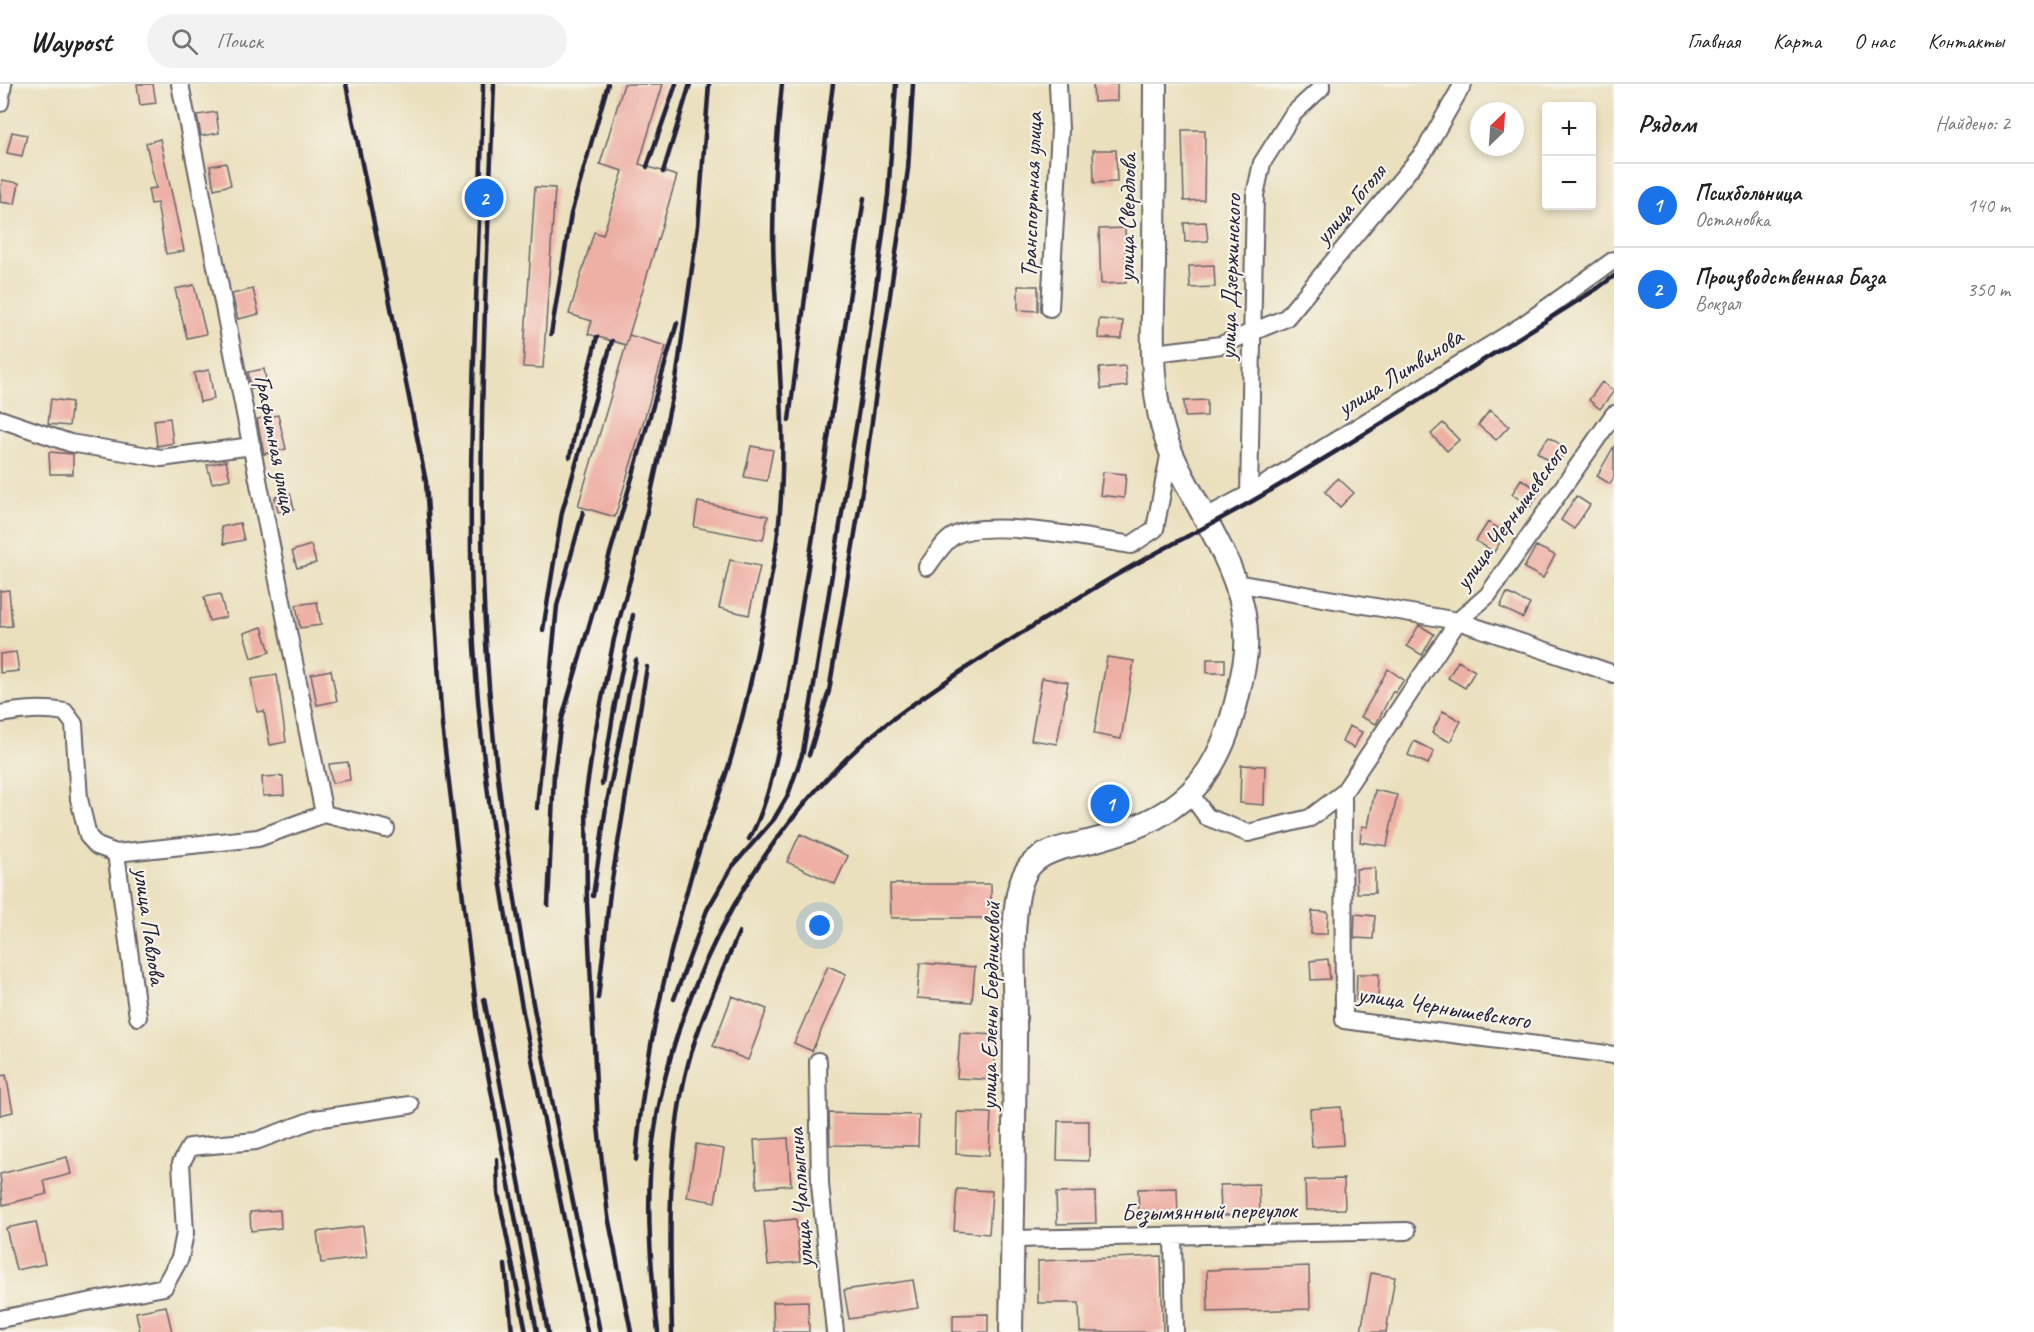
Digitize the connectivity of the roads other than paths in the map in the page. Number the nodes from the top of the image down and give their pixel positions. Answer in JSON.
{"nodes":[{"id":1,"x":3,"y":84,"type":"edge"},
{"id":2,"x":180,"y":84,"type":"edge"},
{"id":3,"x":1058,"y":84,"type":"edge"},
{"id":4,"x":1155,"y":84,"type":"edge"},
{"id":5,"x":1321,"y":84,"type":"edge"},
{"id":6,"x":1463,"y":84,"type":"edge"},
{"id":7,"x":0,"y":103,"type":"edge"},
{"id":8,"x":1614,"y":260,"type":"edge"},
{"id":9,"x":1050,"y":308,"type":"dead end"},
{"id":10,"x":1251,"y":333,"type":"junction"},
{"id":11,"x":1154,"y":353,"type":"junction"},
{"id":12,"x":1614,"y":414,"type":"edge"},
{"id":13,"x":0,"y":419,"type":"edge"},
{"id":14,"x":252,"y":446,"type":"junction"},
{"id":15,"x":1170,"y":451,"type":"junction"},
{"id":16,"x":1249,"y":494,"type":"junction"},
{"id":17,"x":1206,"y":517,"type":"junction"},
{"id":18,"x":927,"y":567,"type":"dead end"},
{"id":19,"x":1235,"y":583,"type":"junction"},
{"id":20,"x":1458,"y":621,"type":"junction"},
{"id":21,"x":1614,"y":674,"type":"edge"},
{"id":22,"x":0,"y":714,"type":"edge"},
{"id":23,"x":1343,"y":793,"type":"junction"},
{"id":24,"x":1191,"y":795,"type":"junction"},
{"id":25,"x":324,"y":814,"type":"junction"},
{"id":26,"x":386,"y":829,"type":"dead end"},
{"id":27,"x":116,"y":853,"type":"junction"},
{"id":28,"x":138,"y":1017,"type":"dead end"},
{"id":29,"x":1614,"y":1055,"type":"edge"},
{"id":30,"x":818,"y":1061,"type":"dead end"},
{"id":31,"x":410,"y":1105,"type":"dead end"},
{"id":32,"x":1407,"y":1231,"type":"dead end"},
{"id":33,"x":1173,"y":1236,"type":"junction"},
{"id":34,"x":1012,"y":1239,"type":"junction"},
{"id":35,"x":0,"y":1321,"type":"edge"},
{"id":36,"x":2,"y":1332,"type":"edge"},
{"id":37,"x":834,"y":1332,"type":"edge"},
{"id":38,"x":1011,"y":1332,"type":"edge"},
{"id":39,"x":1175,"y":1332,"type":"edge"}],
"edges":[{"from":1,"to":7,"type":"street"},
{"from":2,"to":14,"type":"street","name":"Графитная улица"},
{"from":3,"to":9,"type":"street","name":"Транспортная улица"},
{"from":4,"to":11,"type":"street","name":"улица Свердлова"},
{"from":5,"to":10,"type":"street","name":"улица Дзержинского"},
{"from":6,"to":10,"type":"street","name":"улица Гоголя"},
{"from":8,"to":16,"type":"street","name":"улица Литвинова"},
{"from":10,"to":11,"type":"street","name":"улица Гоголя"},
{"from":10,"to":16,"type":"street","name":"улица Дзержинского"},
{"from":11,"to":15,"type":"street","name":"улица Елены Бердниковой"},
{"from":12,"to":20,"type":"street","name":"улица Чернышевского"},
{"from":13,"to":14,"type":"street"},
{"from":14,"to":25,"type":"street","name":"Графитная улица"},
{"from":15,"to":17,"type":"street","name":"улица Елены Бердниковой"},
{"from":15,"to":18,"type":"street"},
{"from":16,"to":17,"type":"street","name":"улица Литвинова"},
{"from":17,"to":19,"type":"street","name":"улица Елены Бердниковой"},
{"from":19,"to":20,"type":"street"},
{"from":19,"to":24,"type":"street","name":"улица Елены Бердниковой"},
{"from":20,"to":21,"type":"street"},
{"from":20,"to":23,"type":"street","name":"улица Чернышевского"},
{"from":22,"to":27,"type":"street","name":"улица Павлова"},
{"from":23,"to":24,"type":"street","name":"улица Чернышевского"},
{"from":23,"to":29,"type":"street","name":"улица Чернышевского"},
{"from":24,"to":34,"type":"street","name":"улица Елены Бердниковой"},
{"from":25,"to":26,"type":"street"},
{"from":25,"to":27,"type":"street"},
{"from":27,"to":28,"type":"street","name":"улица Павлова"},
{"from":30,"to":37,"type":"street","name":"улица Чаплыгина"},
{"from":31,"to":35,"type":"street"},
{"from":32,"to":33,"type":"street","name":"Безымянный переулок"},
{"from":33,"to":34,"type":"street","name":"Безымянный переулок"},
{"from":33,"to":39,"type":"street"},
{"from":34,"to":38,"type":"street","name":"улица Елены Бердниковой"},
{"from":35,"to":36,"type":"street"}]}
